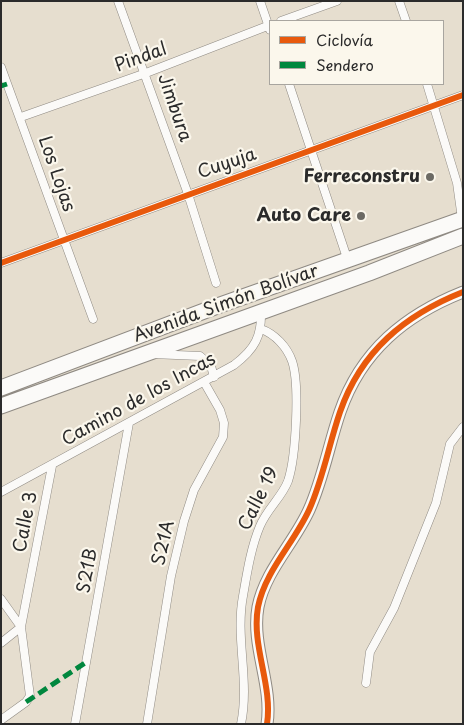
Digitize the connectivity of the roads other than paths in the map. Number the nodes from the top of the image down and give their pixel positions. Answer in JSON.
{"nodes":[{"id":1,"x":118,"y":1,"type":"edge"},
{"id":2,"x":260,"y":1,"type":"edge"},
{"id":3,"x":337,"y":1,"type":"edge"},
{"id":4,"x":399,"y":1,"type":"edge"},
{"id":5,"x":284,"y":20,"type":"edge"},
{"id":6,"x":406,"y":20,"type":"edge"},
{"id":7,"x":269,"y":24,"type":"edge"},
{"id":8,"x":269,"y":27,"type":"edge"},
{"id":9,"x":1,"y":67,"type":"edge"},
{"id":10,"x":146,"y":73,"type":"junction"},
{"id":11,"x":289,"y":85,"type":"edge"},
{"id":12,"x":427,"y":85,"type":"edge"},
{"id":13,"x":463,"y":95,"type":"edge"},
{"id":14,"x":434,"y":104,"type":"junction"},
{"id":15,"x":21,"y":117,"type":"junction"},
{"id":16,"x":312,"y":150,"type":"junction"},
{"id":17,"x":188,"y":194,"type":"junction"},
{"id":18,"x":463,"y":219,"type":"edge"},
{"id":19,"x":463,"y":236,"type":"edge"},
{"id":20,"x":63,"y":240,"type":"junction"},
{"id":21,"x":348,"y":261,"type":"junction"},
{"id":22,"x":1,"y":263,"type":"edge"},
{"id":23,"x":216,"y":283,"type":"dead end"},
{"id":24,"x":463,"y":292,"type":"edge"},
{"id":25,"x":261,"y":310,"type":"junction"},
{"id":26,"x":93,"y":320,"type":"dead end"},
{"id":27,"x":261,"y":329,"type":"junction"},
{"id":28,"x":145,"y":354,"type":"junction"},
{"id":29,"x":214,"y":377,"type":"junction"},
{"id":30,"x":204,"y":382,"type":"junction"},
{"id":31,"x":1,"y":388,"type":"edge"},
{"id":32,"x":1,"y":406,"type":"edge"},
{"id":33,"x":129,"y":423,"type":"junction"},
{"id":34,"x":463,"y":427,"type":"edge"},
{"id":35,"x":52,"y":466,"type":"junction"},
{"id":36,"x":1,"y":492,"type":"edge"},
{"id":37,"x":1,"y":599,"type":"edge"},
{"id":38,"x":21,"y":628,"type":"junction"},
{"id":39,"x":1,"y":642,"type":"edge"},
{"id":40,"x":366,"y":683,"type":"dead end"},
{"id":41,"x":1,"y":720,"type":"edge"},
{"id":42,"x":75,"y":724,"type":"edge"},
{"id":43,"x":147,"y":724,"type":"edge"},
{"id":44,"x":241,"y":724,"type":"edge"},
{"id":45,"x":267,"y":724,"type":"edge"}],
"edges":[{"from":1,"to":10,"type":"street","name":"Jimbura"},
{"from":2,"to":7,"type":"street"},
{"from":3,"to":5,"type":"street"},
{"from":4,"to":6,"type":"street"},
{"from":8,"to":10,"type":"street","name":"Pindal"},
{"from":9,"to":15,"type":"street","name":"Los Lojas"},
{"from":10,"to":15,"type":"street","name":"Pindal"},
{"from":10,"to":17,"type":"street","name":"Jimbura"},
{"from":11,"to":16,"type":"street"},
{"from":12,"to":14,"type":"street"},
{"from":13,"to":14,"type":"street","name":"Cuyuja"},
{"from":14,"to":16,"type":"street","name":"Cuyuja"},
{"from":14,"to":18,"type":"street"},
{"from":15,"to":20,"type":"street","name":"Los Lojas"},
{"from":16,"to":17,"type":"street","name":"Cuyuja"},
{"from":16,"to":21,"type":"street"},
{"from":17,"to":20,"type":"street","name":"Cuyuja"},
{"from":17,"to":23,"type":"street","name":"Jimbura"},
{"from":18,"to":21,"type":"highway","name":"Avenida Simón Bolívar"},
{"from":19,"to":25,"type":"highway","name":"Avenida Simón Bolívar"},
{"from":20,"to":22,"type":"street","name":"Cuyuja"},
{"from":20,"to":26,"type":"street","name":"Los Lojas"},
{"from":21,"to":31,"type":"highway","name":"Avenida Simón Bolívar"},
{"from":24,"to":45,"type":"street"},
{"from":25,"to":27,"type":"street","name":"Camino de los Incas"},
{"from":25,"to":28,"type":"highway","name":"Avenida Simón Bolívar"},
{"from":27,"to":29,"type":"street","name":"Camino de los Incas"},
{"from":27,"to":44,"type":"street","name":"Calle 19"},
{"from":28,"to":29,"type":"street"},
{"from":28,"to":32,"type":"highway","name":"Avenida Simón Bolívar"},
{"from":29,"to":30,"type":"street","name":"Camino de los Incas"},
{"from":30,"to":33,"type":"street","name":"Camino de los Incas"},
{"from":30,"to":43,"type":"street","name":"S21A"},
{"from":33,"to":35,"type":"street","name":"Camino de los Incas"},
{"from":33,"to":42,"type":"street","name":"S21B"},
{"from":34,"to":40,"type":"street"},
{"from":35,"to":36,"type":"street","name":"Camino de los Incas"},
{"from":35,"to":38,"type":"street","name":"Calle 3"},
{"from":37,"to":38,"type":"street"},
{"from":38,"to":39,"type":"street"},
{"from":38,"to":41,"type":"street","name":"Calle 3"}]}
